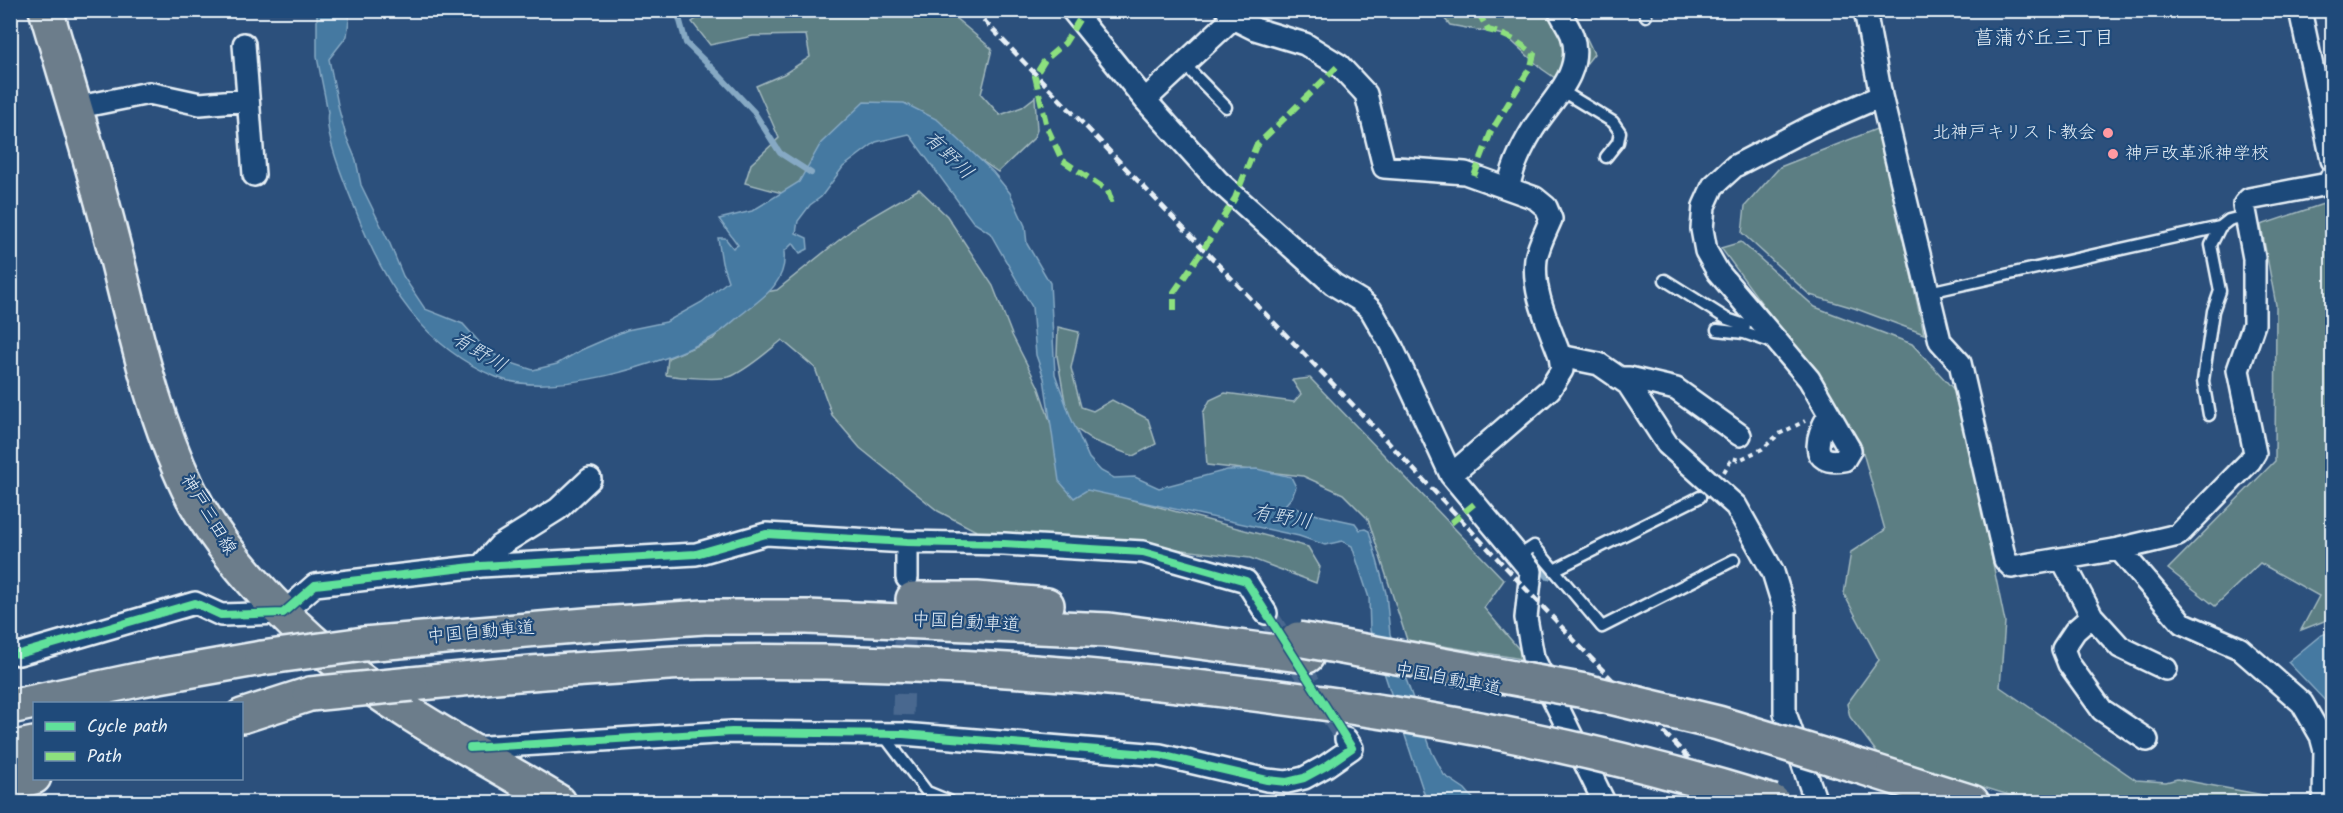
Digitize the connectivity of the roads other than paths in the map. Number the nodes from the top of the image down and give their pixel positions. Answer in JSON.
{"nodes":[{"id":1,"x":46,"y":10,"type":"edge"},
{"id":2,"x":1072,"y":10,"type":"edge"},
{"id":3,"x":1559,"y":10,"type":"edge"},
{"id":4,"x":2300,"y":10,"type":"edge"},
{"id":5,"x":1872,"y":12,"type":"edge"},
{"id":6,"x":1230,"y":14,"type":"edge"},
{"id":7,"x":244,"y":44,"type":"dead end"},
{"id":8,"x":1184,"y":64,"type":"junction"},
{"id":9,"x":1562,"y":91,"type":"junction"},
{"id":10,"x":1881,"y":96,"type":"junction"},
{"id":11,"x":248,"y":100,"type":"junction"},
{"id":12,"x":1144,"y":100,"type":"junction"},
{"id":13,"x":1226,"y":107,"type":"dead end"},
{"id":14,"x":74,"y":108,"type":"junction"},
{"id":15,"x":1606,"y":157,"type":"dead end"},
{"id":16,"x":2332,"y":160,"type":"edge"},
{"id":17,"x":255,"y":175,"type":"dead end"},
{"id":18,"x":2332,"y":176,"type":"edge"},
{"id":19,"x":1509,"y":188,"type":"junction"},
{"id":20,"x":2245,"y":216,"type":"junction"},
{"id":21,"x":2220,"y":227,"type":"junction"},
{"id":22,"x":1665,"y":280,"type":"dead end"},
{"id":23,"x":1929,"y":292,"type":"junction"},
{"id":24,"x":1717,"y":330,"type":"dead end"},
{"id":25,"x":1744,"y":333,"type":"junction"},
{"id":26,"x":1780,"y":345,"type":"junction"},
{"id":27,"x":1560,"y":356,"type":"junction"},
{"id":28,"x":1618,"y":378,"type":"junction"},
{"id":29,"x":1828,"y":414,"type":"road end"},
{"id":30,"x":2209,"y":415,"type":"dead end"},
{"id":31,"x":1740,"y":435,"type":"dead end"},
{"id":32,"x":1451,"y":475,"type":"junction"},
{"id":33,"x":590,"y":479,"type":"dead end"},
{"id":34,"x":1707,"y":491,"type":"junction"},
{"id":35,"x":907,"y":542,"type":"junction"},
{"id":36,"x":2119,"y":549,"type":"junction"},
{"id":37,"x":1519,"y":556,"type":"junction"},
{"id":38,"x":2062,"y":559,"type":"junction"},
{"id":39,"x":1734,"y":560,"type":"dead end"},
{"id":40,"x":481,"y":566,"type":"junction"},
{"id":41,"x":1554,"y":570,"type":"junction"},
{"id":42,"x":907,"y":578,"type":"dead end"},
{"id":43,"x":283,"y":613,"type":"junction"},
{"id":44,"x":1266,"y":613,"type":"tunnel mouth"},
{"id":45,"x":2092,"y":616,"type":"junction"},
{"id":46,"x":10,"y":652,"type":"edge"},
{"id":47,"x":2166,"y":669,"type":"dead end"},
{"id":48,"x":310,"y":694,"type":"junction"},
{"id":49,"x":33,"y":702,"type":"edge"},
{"id":50,"x":34,"y":702,"type":"edge"},
{"id":51,"x":243,"y":706,"type":"edge"},
{"id":52,"x":10,"y":707,"type":"edge"},
{"id":53,"x":243,"y":716,"type":"edge"},
{"id":54,"x":1344,"y":723,"type":"junction"},
{"id":55,"x":882,"y":733,"type":"junction"},
{"id":56,"x":2147,"y":740,"type":"dead end"},
{"id":57,"x":33,"y":744,"type":"edge"},
{"id":58,"x":470,"y":748,"type":"junction"},
{"id":59,"x":10,"y":749,"type":"edge"},
{"id":60,"x":1860,"y":776,"type":"junction"},
{"id":61,"x":33,"y":777,"type":"edge"},
{"id":62,"x":10,"y":783,"type":"edge"},
{"id":63,"x":949,"y":801,"type":"edge"},
{"id":64,"x":559,"y":802,"type":"edge"},
{"id":65,"x":1604,"y":802,"type":"edge"},
{"id":66,"x":1696,"y":802,"type":"edge"},
{"id":67,"x":1773,"y":802,"type":"edge"},
{"id":68,"x":1816,"y":802,"type":"edge"},
{"id":69,"x":1908,"y":802,"type":"edge"},
{"id":70,"x":1972,"y":802,"type":"edge"},
{"id":71,"x":2324,"y":802,"type":"edge"}],
"edges":[{"from":1,"to":14,"type":"main road","name":"神戸三田線"},
{"from":2,"to":12,"type":"street"},
{"from":3,"to":9,"type":"street"},
{"from":4,"to":16,"type":"street"},
{"from":5,"to":10,"type":"street"},
{"from":6,"to":8,"type":"street"},
{"from":6,"to":19,"type":"street"},
{"from":7,"to":11,"type":"street"},
{"from":8,"to":12,"type":"street"},
{"from":8,"to":13,"type":"lane"},
{"from":9,"to":15,"type":"lane"},
{"from":9,"to":19,"type":"street"},
{"from":10,"to":23,"type":"street"},
{"from":10,"to":26,"type":"street"},
{"from":11,"to":14,"type":"street"},
{"from":11,"to":17,"type":"street"},
{"from":12,"to":32,"type":"street"},
{"from":14,"to":43,"type":"main road","name":"神戸三田線"},
{"from":18,"to":20,"type":"street"},
{"from":19,"to":27,"type":"street"},
{"from":20,"to":21,"type":"lane"},
{"from":20,"to":36,"type":"street"},
{"from":21,"to":23,"type":"lane"},
{"from":21,"to":30,"type":"lane"},
{"from":22,"to":25,"type":"lane"},
{"from":23,"to":38,"type":"street"},
{"from":24,"to":25,"type":"lane"},
{"from":25,"to":26,"type":"lane"},
{"from":26,"to":29,"type":"street"},
{"from":27,"to":28,"type":"street"},
{"from":27,"to":32,"type":"street"},
{"from":28,"to":31,"type":"street"},
{"from":28,"to":34,"type":"street"},
{"from":32,"to":37,"type":"street"},
{"from":33,"to":40,"type":"street"},
{"from":34,"to":41,"type":"lane"},
{"from":34,"to":68,"type":"street"},
{"from":35,"to":40,"type":"street"},
{"from":35,"to":42,"type":"street"},
{"from":35,"to":44,"type":"street"},
{"from":36,"to":38,"type":"street"},
{"from":36,"to":71,"type":"street"},
{"from":37,"to":41,"type":"lane"},
{"from":37,"to":65,"type":"street"},
{"from":38,"to":45,"type":"street"},
{"from":39,"to":41,"type":"lane"},
{"from":40,"to":43,"type":"street"},
{"from":43,"to":46,"type":"street"},
{"from":43,"to":58,"type":"main road","name":"神戸三田線"},
{"from":45,"to":47,"type":"street"},
{"from":45,"to":56,"type":"street"},
{"from":48,"to":51,"type":"main road"},
{"from":48,"to":53,"type":"main road"},
{"from":48,"to":54,"type":"main road","bridge":true},
{"from":49,"to":52,"type":"main road","name":"中国自動車道","bridge":true},
{"from":50,"to":60,"type":"main road","name":"中国自動車道","bridge":true},
{"from":54,"to":55,"type":"street"},
{"from":54,"to":66,"type":"main road"},
{"from":54,"to":67,"type":"main road","bridge":true},
{"from":55,"to":58,"type":"street"},
{"from":55,"to":63,"type":"lane"},
{"from":57,"to":59,"type":"main road"},
{"from":58,"to":64,"type":"main road","name":"神戸三田線"},
{"from":60,"to":69,"type":"main road","name":"中国自動車道"},
{"from":60,"to":70,"type":"main road"},
{"from":61,"to":62,"type":"main road"}]}
